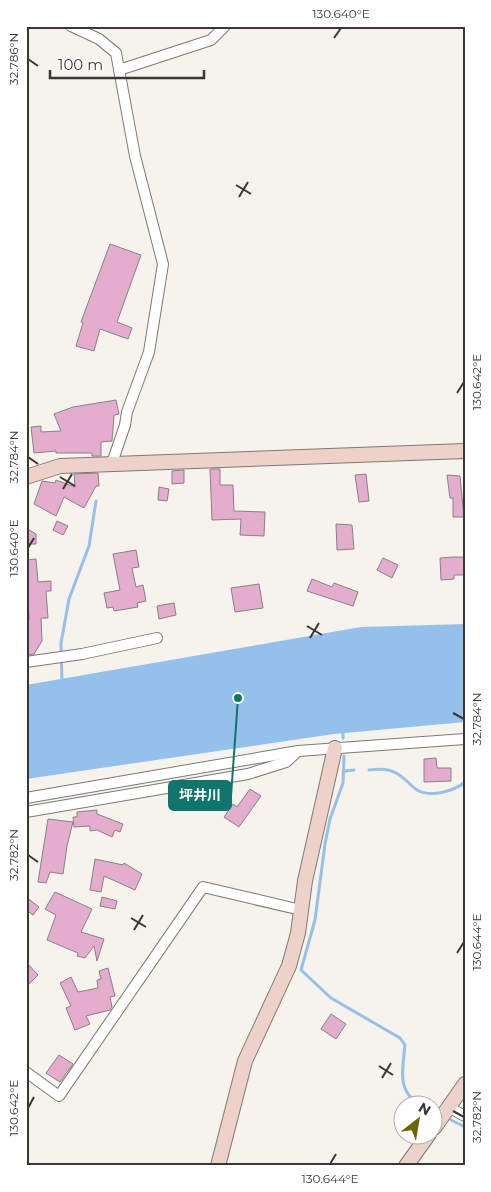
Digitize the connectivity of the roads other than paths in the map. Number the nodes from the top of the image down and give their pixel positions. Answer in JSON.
{"nodes":[{"id":1,"x":71,"y":26,"type":"edge"},
{"id":2,"x":225,"y":26,"type":"edge"},
{"id":3,"x":119,"y":70,"type":"junction"},
{"id":4,"x":465,"y":451,"type":"edge"},
{"id":5,"x":112,"y":463,"type":"junction"},
{"id":6,"x":26,"y":477,"type":"edge"},
{"id":7,"x":157,"y":638,"type":"dead end"},
{"id":8,"x":26,"y":662,"type":"edge"},
{"id":9,"x":465,"y":739,"type":"edge"},
{"id":10,"x":335,"y":748,"type":"junction"},
{"id":11,"x":298,"y":751,"type":"junction"},
{"id":12,"x":26,"y":798,"type":"edge"},
{"id":13,"x":26,"y":812,"type":"edge"},
{"id":14,"x":301,"y":910,"type":"junction"},
{"id":15,"x":26,"y":1072,"type":"edge"},
{"id":16,"x":465,"y":1084,"type":"edge"},
{"id":17,"x":448,"y":1107,"type":"junction"},
{"id":18,"x":444,"y":1113,"type":"edge"},
{"id":19,"x":465,"y":1116,"type":"edge"},
{"id":20,"x":422,"y":1144,"type":"edge"},
{"id":21,"x":218,"y":1166,"type":"edge"},
{"id":22,"x":406,"y":1166,"type":"edge"}],
"edges":[{"from":1,"to":3,"type":"street"},
{"from":2,"to":3,"type":"street"},
{"from":3,"to":5,"type":"street"},
{"from":4,"to":5,"type":"street"},
{"from":5,"to":6,"type":"street"},
{"from":7,"to":8,"type":"street"},
{"from":9,"to":10,"type":"street"},
{"from":10,"to":11,"type":"street"},
{"from":10,"to":14,"type":"street"},
{"from":11,"to":12,"type":"street"},
{"from":11,"to":13,"type":"street"},
{"from":14,"to":15,"type":"street"},
{"from":14,"to":21,"type":"street"},
{"from":16,"to":17,"type":"street"},
{"from":17,"to":18,"type":"street"},
{"from":17,"to":19,"type":"street"},
{"from":20,"to":22,"type":"street"}]}
